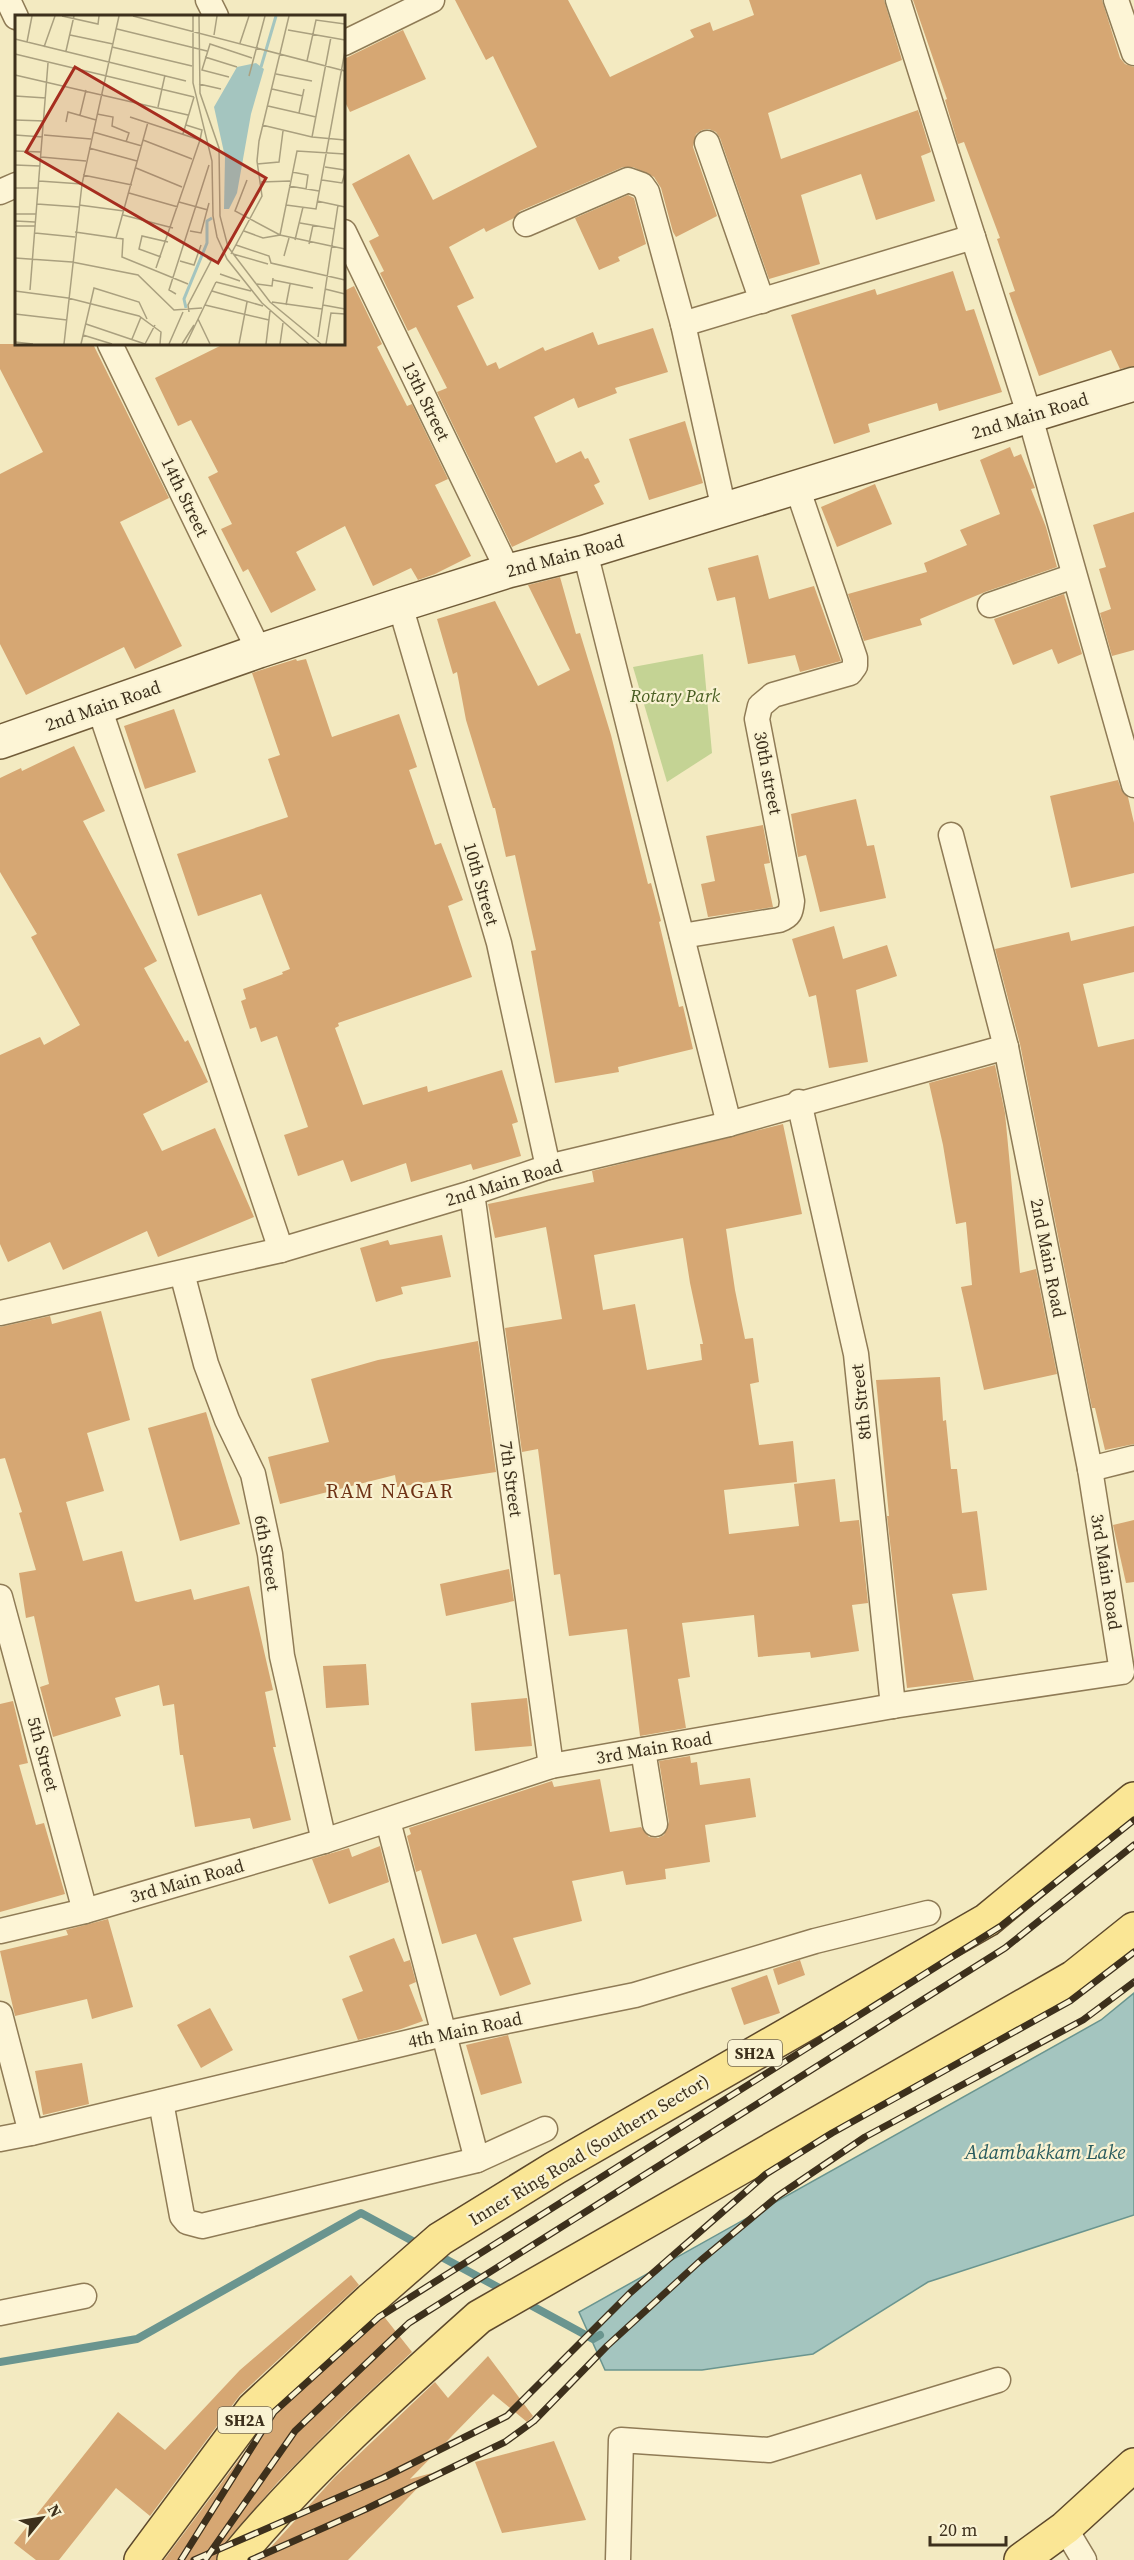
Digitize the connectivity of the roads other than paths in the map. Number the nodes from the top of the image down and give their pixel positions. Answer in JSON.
{"nodes":[{"id":1,"x":8,"y":0,"type":"edge"},
{"id":2,"x":208,"y":0,"type":"edge"},
{"id":3,"x":898,"y":0,"type":"edge"},
{"id":4,"x":1116,"y":0,"type":"edge"},
{"id":5,"x":426,"y":1,"type":"edge"},
{"id":6,"x":15,"y":15,"type":"edge"},
{"id":7,"x":216,"y":15,"type":"edge"},
{"id":8,"x":345,"y":42,"type":"edge"},
{"id":9,"x":1134,"y":53,"type":"edge"},
{"id":10,"x":707,"y":143,"type":"dead end"},
{"id":11,"x":15,"y":185,"type":"edge"},
{"id":12,"x":0,"y":192,"type":"edge"},
{"id":13,"x":526,"y":224,"type":"dead end"},
{"id":14,"x":345,"y":234,"type":"edge"},
{"id":15,"x":973,"y":237,"type":"junction"},
{"id":16,"x":762,"y":301,"type":"junction"},
{"id":17,"x":683,"y":324,"type":"junction"},
{"id":18,"x":110,"y":345,"type":"edge"},
{"id":19,"x":1134,"y":384,"type":"edge"},
{"id":20,"x":1030,"y":417,"type":"junction"},
{"id":21,"x":797,"y":487,"type":"junction"},
{"id":22,"x":724,"y":510,"type":"junction"},
{"id":23,"x":585,"y":552,"type":"junction"},
{"id":24,"x":508,"y":571,"type":"junction"},
{"id":25,"x":1074,"y":576,"type":"junction"},
{"id":26,"x":400,"y":605,"type":"junction"},
{"id":27,"x":990,"y":605,"type":"dead end"},
{"id":28,"x":259,"y":651,"type":"junction"},
{"id":29,"x":99,"y":707,"type":"junction"},
{"id":30,"x":2,"y":736,"type":"edge"},
{"id":31,"x":1134,"y":786,"type":"edge"},
{"id":32,"x":951,"y":835,"type":"dead end"},
{"id":33,"x":682,"y":936,"type":"junction"},
{"id":34,"x":1006,"y":1047,"type":"junction"},
{"id":35,"x":799,"y":1102,"type":"junction"},
{"id":36,"x":729,"y":1124,"type":"junction"},
{"id":37,"x":548,"y":1167,"type":"junction"},
{"id":38,"x":472,"y":1193,"type":"junction"},
{"id":39,"x":280,"y":1250,"type":"junction"},
{"id":40,"x":182,"y":1273,"type":"junction"},
{"id":41,"x":0,"y":1313,"type":"edge"},
{"id":42,"x":1134,"y":1458,"type":"edge"},
{"id":43,"x":1090,"y":1469,"type":"junction"},
{"id":44,"x":0,"y":1597,"type":"edge"},
{"id":45,"x":1128,"y":1671,"type":"edge"},
{"id":46,"x":893,"y":1706,"type":"junction"},
{"id":47,"x":643,"y":1750,"type":"junction"},
{"id":48,"x":551,"y":1766,"type":"junction"},
{"id":49,"x":1134,"y":1799,"type":"edge"},
{"id":50,"x":388,"y":1821,"type":"junction"},
{"id":51,"x":655,"y":1824,"type":"dead end"},
{"id":52,"x":324,"y":1840,"type":"junction"},
{"id":53,"x":85,"y":1911,"type":"junction"},
{"id":54,"x":928,"y":1912,"type":"dead end"},
{"id":55,"x":1134,"y":1929,"type":"edge"},
{"id":56,"x":0,"y":1931,"type":"edge"},
{"id":57,"x":0,"y":2014,"type":"edge"},
{"id":58,"x":444,"y":2034,"type":"junction"},
{"id":59,"x":161,"y":2102,"type":"junction"},
{"id":60,"x":545,"y":2129,"type":"dead end"},
{"id":61,"x":31,"y":2133,"type":"junction"},
{"id":62,"x":0,"y":2139,"type":"edge"},
{"id":63,"x":477,"y":2160,"type":"junction"},
{"id":64,"x":84,"y":2296,"type":"dead end"},
{"id":65,"x":0,"y":2313,"type":"edge"},
{"id":66,"x":998,"y":2380,"type":"dead end"},
{"id":67,"x":1134,"y":2465,"type":"edge"},
{"id":68,"x":1065,"y":2528,"type":"junction"},
{"id":69,"x":141,"y":2560,"type":"edge"},
{"id":70,"x":234,"y":2560,"type":"edge"},
{"id":71,"x":618,"y":2560,"type":"edge"},
{"id":72,"x":1021,"y":2560,"type":"edge"},
{"id":73,"x":1084,"y":2560,"type":"edge"}],
"edges":[{"from":1,"to":6,"type":"street"},
{"from":2,"to":7,"type":"street"},
{"from":3,"to":15,"type":"street"},
{"from":4,"to":9,"type":"street"},
{"from":5,"to":8,"type":"street"},
{"from":10,"to":16,"type":"street"},
{"from":11,"to":12,"type":"street"},
{"from":13,"to":17,"type":"street"},
{"from":14,"to":24,"type":"street","name":"13th Street"},
{"from":15,"to":16,"type":"street"},
{"from":15,"to":20,"type":"street"},
{"from":16,"to":17,"type":"street"},
{"from":17,"to":22,"type":"street"},
{"from":18,"to":28,"type":"street","name":"14th Street"},
{"from":19,"to":20,"type":"street","name":"2nd Main Road"},
{"from":20,"to":21,"type":"street","name":"2nd Main Road"},
{"from":20,"to":25,"type":"street"},
{"from":21,"to":22,"type":"street","name":"2nd Main Road"},
{"from":21,"to":33,"type":"street","name":"30th street"},
{"from":22,"to":23,"type":"street","name":"2nd Main Road"},
{"from":23,"to":24,"type":"street","name":"2nd Main Road"},
{"from":23,"to":33,"type":"street"},
{"from":24,"to":26,"type":"street","name":"2nd Main Road"},
{"from":25,"to":27,"type":"street"},
{"from":25,"to":31,"type":"street"},
{"from":26,"to":28,"type":"street","name":"2nd Main Road"},
{"from":26,"to":37,"type":"street","name":"10th Street"},
{"from":28,"to":29,"type":"street","name":"2nd Main Road"},
{"from":29,"to":30,"type":"street","name":"2nd Main Road"},
{"from":29,"to":39,"type":"street"},
{"from":32,"to":34,"type":"street","name":"2nd Main Road"},
{"from":33,"to":36,"type":"street"},
{"from":34,"to":35,"type":"street","name":"2nd Main Road"},
{"from":34,"to":43,"type":"street","name":"2nd Main Road"},
{"from":35,"to":36,"type":"street","name":"2nd Main Road"},
{"from":35,"to":46,"type":"street","name":"8th Street"},
{"from":36,"to":37,"type":"street","name":"2nd Main Road"},
{"from":37,"to":38,"type":"street","name":"2nd Main Road"},
{"from":38,"to":39,"type":"street","name":"2nd Main Road"},
{"from":38,"to":48,"type":"street","name":"7th Street"},
{"from":39,"to":40,"type":"street","name":"2nd Main Road"},
{"from":40,"to":41,"type":"street","name":"2nd Main Road"},
{"from":40,"to":52,"type":"street","name":"6th Street"},
{"from":42,"to":43,"type":"street"},
{"from":43,"to":45,"type":"street","name":"3rd Main Road"},
{"from":44,"to":53,"type":"street","name":"5th Street"},
{"from":45,"to":46,"type":"street","name":"3rd Main Road"},
{"from":46,"to":47,"type":"street","name":"3rd Main Road"},
{"from":47,"to":48,"type":"street","name":"3rd Main Road"},
{"from":47,"to":51,"type":"street"},
{"from":48,"to":50,"type":"street","name":"3rd Main Road"},
{"from":49,"to":69,"type":"main road","name":"Inner Ring Road (Southern Sector)","number":"SH2A"},
{"from":50,"to":52,"type":"street","name":"3rd Main Road"},
{"from":50,"to":58,"type":"street"},
{"from":52,"to":53,"type":"street","name":"3rd Main Road"},
{"from":53,"to":56,"type":"street","name":"3rd Main Road"},
{"from":54,"to":58,"type":"street","name":"4th Main Road"},
{"from":55,"to":70,"type":"main road"},
{"from":57,"to":61,"type":"street"},
{"from":58,"to":59,"type":"street","name":"4th Main Road"},
{"from":58,"to":63,"type":"street"},
{"from":59,"to":61,"type":"street","name":"4th Main Road"},
{"from":59,"to":63,"type":"street"},
{"from":60,"to":63,"type":"street"},
{"from":61,"to":62,"type":"street","name":"4th Main Road"},
{"from":64,"to":65,"type":"street"},
{"from":66,"to":71,"type":"street"},
{"from":67,"to":68,"type":"main road"},
{"from":68,"to":72,"type":"main road"},
{"from":68,"to":73,"type":"street"}]}
